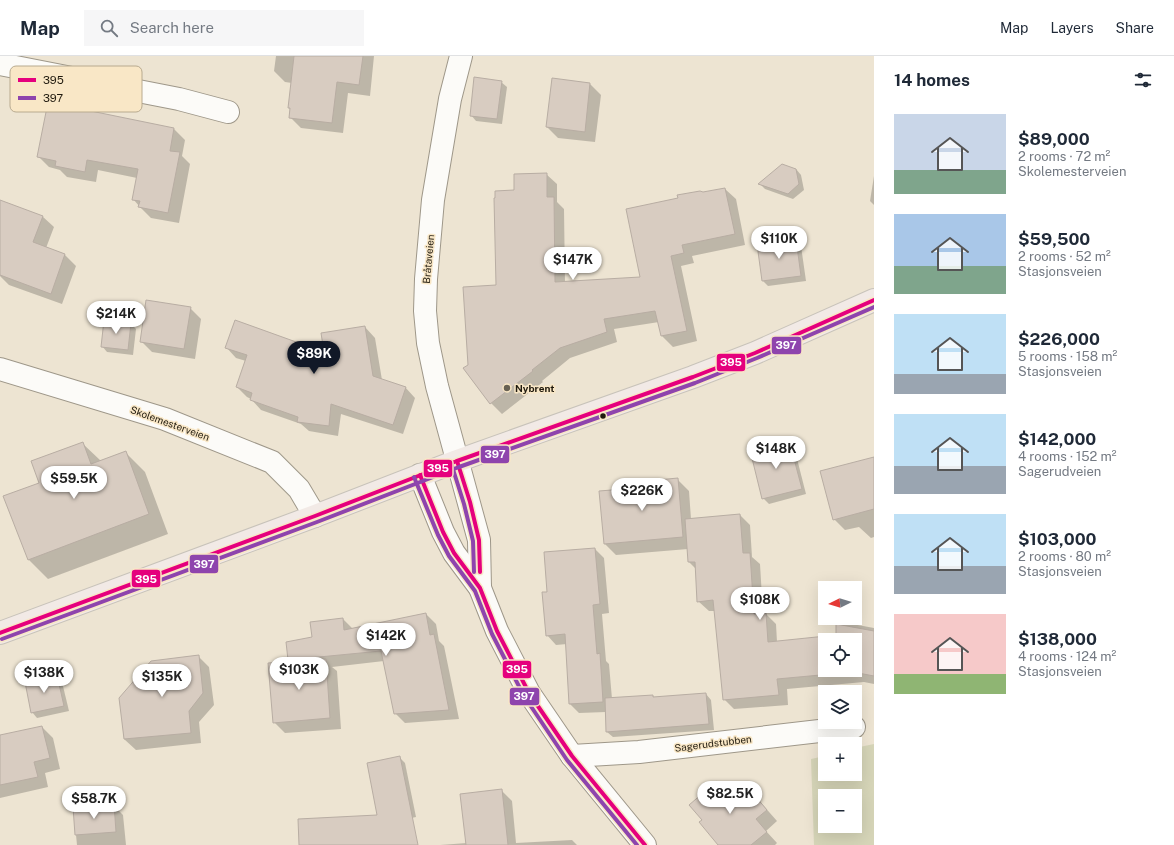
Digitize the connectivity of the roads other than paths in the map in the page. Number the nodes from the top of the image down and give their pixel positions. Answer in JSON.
{"nodes":[{"id":1,"x":461,"y":56,"type":"edge"},
{"id":2,"x":0,"y":64,"type":"edge"},
{"id":3,"x":10,"y":66,"type":"edge"},
{"id":4,"x":142,"y":92,"type":"edge"},
{"id":5,"x":228,"y":112,"type":"dead end"},
{"id":6,"x":874,"y":300,"type":"edge"},
{"id":7,"x":1,"y":372,"type":"edge"},
{"id":8,"x":457,"y":461,"type":"junction"},
{"id":9,"x":420,"y":475,"type":"junction"},
{"id":10,"x":315,"y":516,"type":"junction"},
{"id":11,"x":480,"y":588,"type":"junction"},
{"id":12,"x":0,"y":633,"type":"edge"},
{"id":13,"x":837,"y":729,"type":"edge"},
{"id":14,"x":572,"y":756,"type":"junction"},
{"id":15,"x":645,"y":845,"type":"edge"}],
"edges":[{"from":1,"to":8,"type":"street","name":"Bråtaveien"},
{"from":2,"to":3,"type":"street"},
{"from":4,"to":5,"type":"street"},
{"from":6,"to":8,"type":"main road"},
{"from":7,"to":10,"type":"street","name":"Skolemesterveien"},
{"from":8,"to":9,"type":"main road"},
{"from":8,"to":11,"type":"street","name":"Bråtaveien"},
{"from":9,"to":10,"type":"main road"},
{"from":9,"to":11,"type":"street"},
{"from":10,"to":12,"type":"main road"},
{"from":11,"to":14,"type":"street"},
{"from":13,"to":14,"type":"street","name":"Sagerudstubben"},
{"from":14,"to":15,"type":"street"}]}
